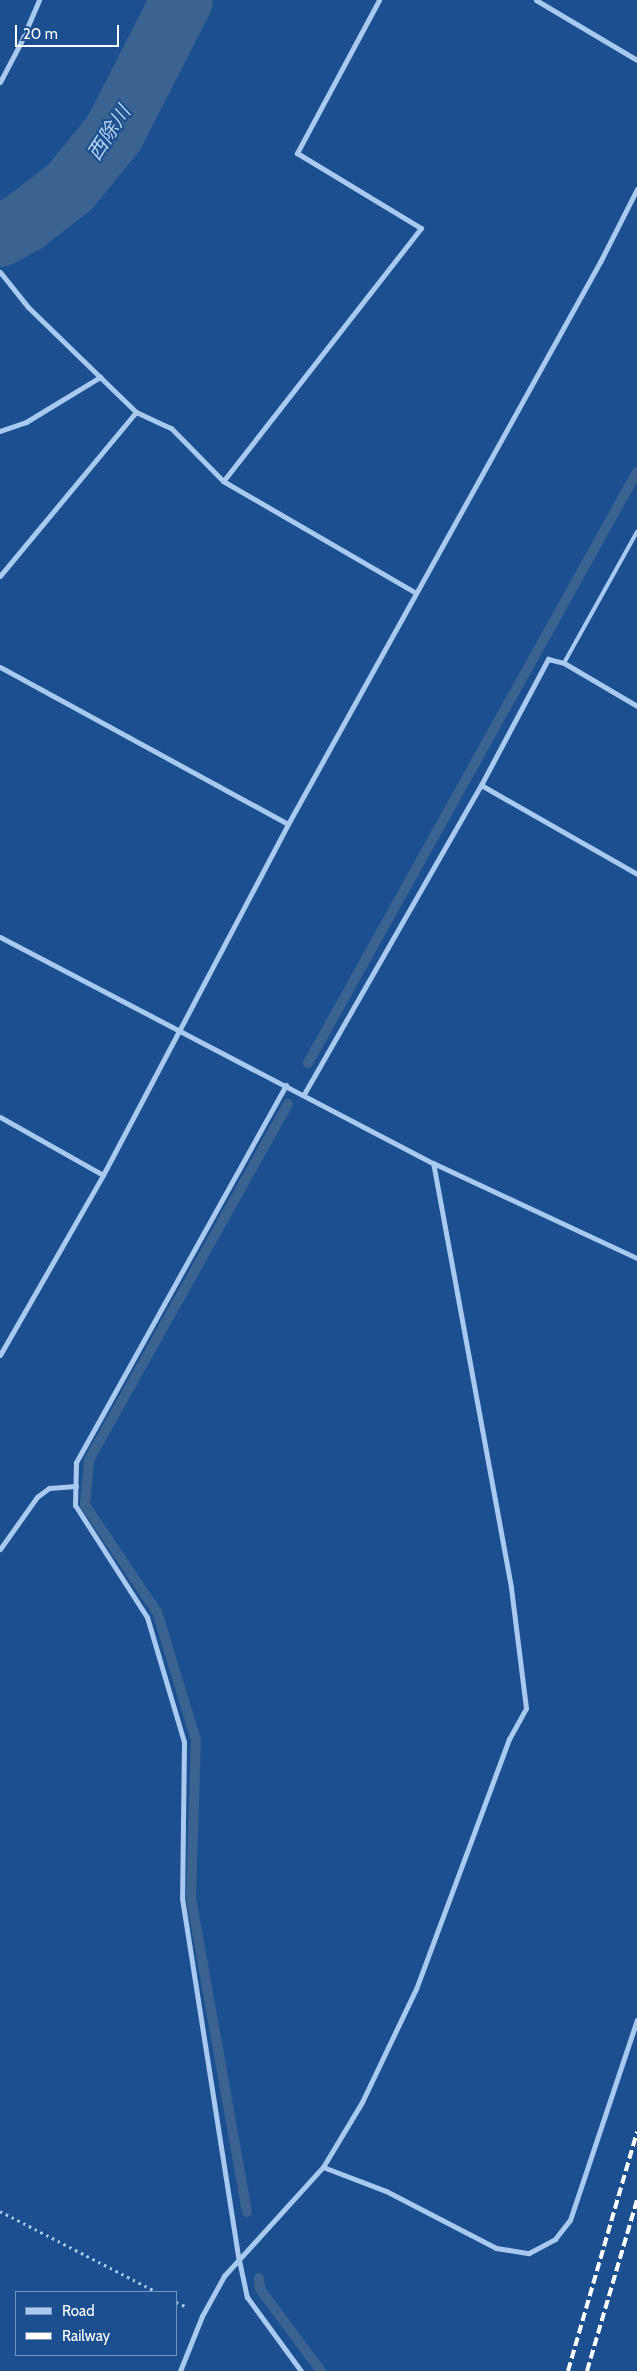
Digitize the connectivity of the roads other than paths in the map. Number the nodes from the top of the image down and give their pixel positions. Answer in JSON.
{"nodes":[{"id":1,"x":39,"y":0,"type":"edge"},
{"id":2,"x":379,"y":0,"type":"edge"},
{"id":3,"x":536,"y":0,"type":"edge"},
{"id":4,"x":637,"y":60,"type":"edge"},
{"id":5,"x":0,"y":82,"type":"edge"},
{"id":6,"x":637,"y":190,"type":"edge"},
{"id":7,"x":0,"y":272,"type":"edge"},
{"id":8,"x":100,"y":377,"type":"junction"},
{"id":9,"x":136,"y":412,"type":"junction"},
{"id":10,"x":0,"y":431,"type":"edge"},
{"id":11,"x":223,"y":481,"type":"junction"},
{"id":12,"x":637,"y":532,"type":"edge"},
{"id":13,"x":0,"y":576,"type":"edge"},
{"id":14,"x":416,"y":593,"type":"junction"},
{"id":15,"x":564,"y":664,"type":"junction"},
{"id":16,"x":0,"y":667,"type":"edge"},
{"id":17,"x":637,"y":706,"type":"edge"},
{"id":18,"x":481,"y":785,"type":"junction"},
{"id":19,"x":288,"y":824,"type":"junction"},
{"id":20,"x":637,"y":874,"type":"edge"},
{"id":21,"x":0,"y":937,"type":"edge"},
{"id":22,"x":181,"y":1030,"type":"junction"},
{"id":23,"x":286,"y":1085,"type":"junction"},
{"id":24,"x":304,"y":1094,"type":"junction"},
{"id":25,"x":0,"y":1117,"type":"edge"},
{"id":26,"x":433,"y":1163,"type":"junction"},
{"id":27,"x":103,"y":1175,"type":"junction"},
{"id":28,"x":637,"y":1258,"type":"edge"},
{"id":29,"x":0,"y":1355,"type":"edge"},
{"id":30,"x":76,"y":1486,"type":"junction"},
{"id":31,"x":0,"y":1549,"type":"edge"},
{"id":32,"x":637,"y":2020,"type":"edge"},
{"id":33,"x":323,"y":2167,"type":"junction"},
{"id":34,"x":239,"y":2260,"type":"junction"},
{"id":35,"x":180,"y":2371,"type":"edge"},
{"id":36,"x":301,"y":2371,"type":"edge"}],
"edges":[{"from":1,"to":5,"type":"street"},
{"from":2,"to":11,"type":"street"},
{"from":3,"to":4,"type":"street"},
{"from":6,"to":14,"type":"street"},
{"from":7,"to":8,"type":"street"},
{"from":8,"to":9,"type":"street"},
{"from":8,"to":10,"type":"street"},
{"from":9,"to":11,"type":"street"},
{"from":9,"to":13,"type":"street"},
{"from":11,"to":14,"type":"street"},
{"from":12,"to":15,"type":"lane"},
{"from":14,"to":19,"type":"street"},
{"from":15,"to":17,"type":"street"},
{"from":15,"to":18,"type":"street"},
{"from":16,"to":19,"type":"street"},
{"from":18,"to":20,"type":"street"},
{"from":18,"to":24,"type":"street"},
{"from":19,"to":22,"type":"street"},
{"from":21,"to":22,"type":"street"},
{"from":22,"to":23,"type":"street"},
{"from":22,"to":27,"type":"street"},
{"from":23,"to":24,"type":"street"},
{"from":23,"to":30,"type":"street"},
{"from":24,"to":26,"type":"street"},
{"from":25,"to":27,"type":"street"},
{"from":26,"to":28,"type":"street"},
{"from":26,"to":33,"type":"street"},
{"from":27,"to":29,"type":"street"},
{"from":30,"to":31,"type":"street"},
{"from":30,"to":34,"type":"street"},
{"from":32,"to":33,"type":"street"},
{"from":33,"to":34,"type":"street"},
{"from":34,"to":35,"type":"street"},
{"from":34,"to":36,"type":"street"}]}
